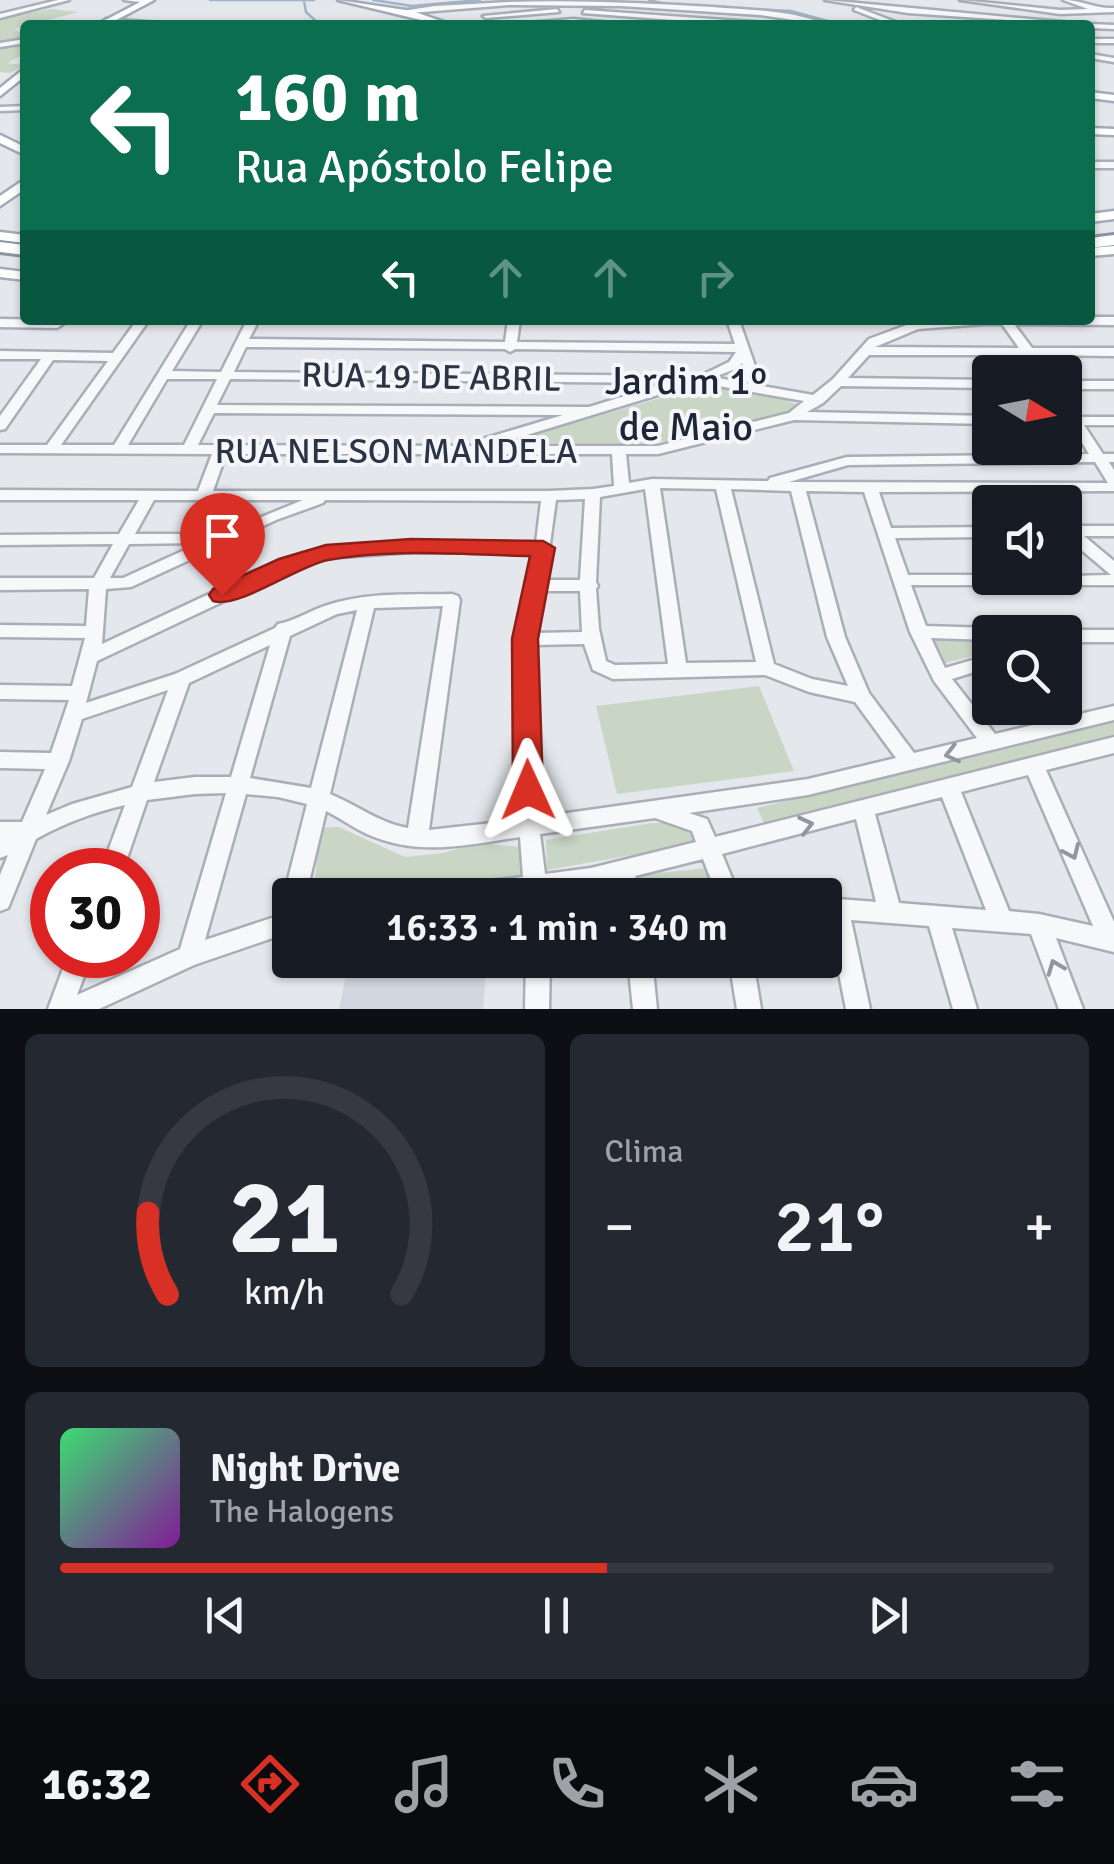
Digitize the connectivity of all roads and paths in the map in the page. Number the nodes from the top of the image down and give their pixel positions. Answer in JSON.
{"nodes":[{"id":1,"x":66,"y":0,"type":"edge"},
{"id":2,"x":128,"y":0,"type":"edge"},
{"id":3,"x":342,"y":0,"type":"edge"},
{"id":4,"x":828,"y":0,"type":"edge"},
{"id":5,"x":915,"y":0,"type":"edge"},
{"id":6,"x":963,"y":0,"type":"edge"},
{"id":7,"x":1020,"y":0,"type":"edge"},
{"id":8,"x":1066,"y":0,"type":"edge"},
{"id":9,"x":148,"y":1,"type":"edge"},
{"id":10,"x":842,"y":2,"type":"edge"},
{"id":11,"x":482,"y":4,"type":"junction"},
{"id":12,"x":450,"y":6,"type":"junction"},
{"id":13,"x":721,"y":6,"type":"edge"},
{"id":14,"x":855,"y":6,"type":"junction"},
{"id":15,"x":1114,"y":10,"type":"edge"},
{"id":16,"x":1102,"y":11,"type":"junction"},
{"id":17,"x":416,"y":12,"type":"junction"},
{"id":18,"x":1060,"y":12,"type":"junction"},
{"id":19,"x":956,"y":14,"type":"junction"},
{"id":20,"x":0,"y":16,"type":"edge"},
{"id":21,"x":486,"y":16,"type":"junction"},
{"id":22,"x":109,"y":20,"type":"edge"},
{"id":23,"x":436,"y":20,"type":"edge"},
{"id":24,"x":447,"y":20,"type":"edge"},
{"id":25,"x":495,"y":20,"type":"edge"},
{"id":26,"x":699,"y":20,"type":"edge"},
{"id":27,"x":802,"y":20,"type":"edge"},
{"id":28,"x":887,"y":20,"type":"edge"},
{"id":29,"x":1015,"y":20,"type":"edge"},
{"id":30,"x":20,"y":76,"type":"edge"},
{"id":31,"x":0,"y":94,"type":"edge"},
{"id":32,"x":139,"y":325,"type":"edge"},
{"id":33,"x":194,"y":325,"type":"edge"},
{"id":34,"x":251,"y":325,"type":"edge"},
{"id":35,"x":513,"y":325,"type":"edge"},
{"id":36,"x":734,"y":325,"type":"edge"},
{"id":37,"x":934,"y":325,"type":"edge"},
{"id":38,"x":1009,"y":325,"type":"edge"},
{"id":39,"x":242,"y":343,"type":"junction"},
{"id":40,"x":510,"y":348,"type":"junction"},
{"id":41,"x":741,"y":350,"type":"junction"},
{"id":42,"x":865,"y":350,"type":"junction"},
{"id":43,"x":1029,"y":352,"type":"junction"},
{"id":44,"x":1114,"y":352,"type":"edge"},
{"id":45,"x":0,"y":355,"type":"edge"},
{"id":46,"x":50,"y":355,"type":"junction"},
{"id":47,"x":1031,"y":355,"type":"edge"},
{"id":48,"x":115,"y":357,"type":"junction"},
{"id":49,"x":163,"y":375,"type":"junction"},
{"id":50,"x":224,"y":375,"type":"junction"},
{"id":51,"x":693,"y":380,"type":"junction"},
{"id":52,"x":838,"y":382,"type":"junction"},
{"id":53,"x":972,"y":384,"type":"edge"},
{"id":54,"x":1114,"y":384,"type":"edge"},
{"id":55,"x":1082,"y":385,"type":"edge"},
{"id":56,"x":756,"y":387,"type":"junction"},
{"id":57,"x":818,"y":400,"type":"junction"},
{"id":58,"x":208,"y":409,"type":"junction"},
{"id":59,"x":595,"y":410,"type":"junction"},
{"id":60,"x":794,"y":416,"type":"junction"},
{"id":61,"x":972,"y":420,"type":"edge"},
{"id":62,"x":1082,"y":421,"type":"edge"},
{"id":63,"x":1114,"y":421,"type":"edge"},
{"id":64,"x":0,"y":426,"type":"edge"},
{"id":65,"x":1082,"y":433,"type":"edge"},
{"id":66,"x":0,"y":449,"type":"edge"},
{"id":67,"x":52,"y":449,"type":"junction"},
{"id":68,"x":220,"y":450,"type":"junction"},
{"id":69,"x":463,"y":450,"type":"junction"},
{"id":70,"x":117,"y":451,"type":"junction"},
{"id":71,"x":188,"y":451,"type":"junction"},
{"id":72,"x":619,"y":451,"type":"junction"},
{"id":73,"x":1106,"y":458,"type":"edge"},
{"id":74,"x":652,"y":483,"type":"junction"},
{"id":75,"x":722,"y":484,"type":"junction"},
{"id":76,"x":762,"y":484,"type":"junction"},
{"id":77,"x":1114,"y":484,"type":"edge"},
{"id":78,"x":1081,"y":485,"type":"edge"},
{"id":79,"x":797,"y":486,"type":"junction"},
{"id":80,"x":972,"y":487,"type":"edge"},
{"id":81,"x":870,"y":488,"type":"junction"},
{"id":82,"x":622,"y":490,"type":"junction"},
{"id":83,"x":0,"y":494,"type":"edge"},
{"id":84,"x":204,"y":494,"type":"junction"},
{"id":85,"x":336,"y":494,"type":"junction"},
{"id":86,"x":593,"y":494,"type":"junction"},
{"id":87,"x":149,"y":495,"type":"junction"},
{"id":88,"x":549,"y":496,"type":"junction"},
{"id":89,"x":1082,"y":530,"type":"edge"},
{"id":90,"x":1114,"y":531,"type":"edge"},
{"id":91,"x":972,"y":532,"type":"edge"},
{"id":92,"x":886,"y":533,"type":"junction"},
{"id":93,"x":224,"y":538,"type":"junction"},
{"id":94,"x":0,"y":540,"type":"edge"},
{"id":95,"x":123,"y":540,"type":"junction"},
{"id":96,"x":1082,"y":543,"type":"edge"},
{"id":97,"x":543,"y":548,"type":"junction"},
{"id":98,"x":1114,"y":570,"type":"edge"},
{"id":99,"x":904,"y":580,"type":"junction"},
{"id":100,"x":1114,"y":580,"type":"edge"},
{"id":101,"x":0,"y":584,"type":"edge"},
{"id":102,"x":98,"y":585,"type":"junction"},
{"id":103,"x":534,"y":585,"type":"junction"},
{"id":104,"x":590,"y":586,"type":"junction"},
{"id":105,"x":367,"y":602,"type":"junction"},
{"id":106,"x":284,"y":628,"type":"junction"},
{"id":107,"x":0,"y":631,"type":"edge"},
{"id":108,"x":95,"y":632,"type":"junction"},
{"id":109,"x":919,"y":632,"type":"junction"},
{"id":110,"x":972,"y":633,"type":"edge"},
{"id":111,"x":1114,"y":636,"type":"edge"},
{"id":112,"x":1082,"y":637,"type":"edge"},
{"id":113,"x":592,"y":638,"type":"junction"},
{"id":114,"x":525,"y":639,"type":"junction"},
{"id":115,"x":89,"y":657,"type":"junction"},
{"id":116,"x":972,"y":666,"type":"edge"},
{"id":117,"x":766,"y":668,"type":"junction"},
{"id":118,"x":678,"y":670,"type":"junction"},
{"id":119,"x":940,"y":676,"type":"junction"},
{"id":120,"x":181,"y":678,"type":"junction"},
{"id":121,"x":0,"y":692,"type":"edge"},
{"id":122,"x":78,"y":693,"type":"junction"},
{"id":123,"x":860,"y":696,"type":"junction"},
{"id":124,"x":1114,"y":713,"type":"edge"},
{"id":125,"x":73,"y":715,"type":"junction"},
{"id":126,"x":992,"y":744,"type":"junction"},
{"id":127,"x":1114,"y":745,"type":"edge"},
{"id":128,"x":0,"y":760,"type":"edge"},
{"id":129,"x":59,"y":761,"type":"junction"},
{"id":130,"x":911,"y":764,"type":"junction"},
{"id":131,"x":1033,"y":764,"type":"junction"},
{"id":132,"x":238,"y":784,"type":"junction"},
{"id":133,"x":949,"y":788,"type":"junction"},
{"id":134,"x":141,"y":794,"type":"junction"},
{"id":135,"x":319,"y":798,"type":"junction"},
{"id":136,"x":715,"y":799,"type":"junction"},
{"id":137,"x":642,"y":810,"type":"junction"},
{"id":138,"x":864,"y":811,"type":"junction"},
{"id":139,"x":700,"y":825,"type":"junction"},
{"id":140,"x":529,"y":827,"type":"junction"},
{"id":141,"x":26,"y":831,"type":"junction"},
{"id":142,"x":0,"y":832,"type":"edge"},
{"id":143,"x":417,"y":839,"type":"junction"},
{"id":144,"x":711,"y":847,"type":"junction"},
{"id":145,"x":0,"y":848,"type":"edge"},
{"id":146,"x":120,"y":848,"type":"edge"},
{"id":147,"x":622,"y":871,"type":"junction"},
{"id":148,"x":298,"y":878,"type":"edge"},
{"id":149,"x":539,"y":878,"type":"edge"},
{"id":150,"x":595,"y":878,"type":"edge"},
{"id":151,"x":625,"y":878,"type":"edge"},
{"id":152,"x":722,"y":878,"type":"edge"},
{"id":153,"x":0,"y":901,"type":"edge"},
{"id":154,"x":842,"y":909,"type":"edge"},
{"id":155,"x":890,"y":912,"type":"junction"},
{"id":156,"x":937,"y":916,"type":"junction"},
{"id":157,"x":1002,"y":921,"type":"junction"},
{"id":158,"x":1040,"y":924,"type":"junction"},
{"id":159,"x":272,"y":925,"type":"edge"},
{"id":160,"x":1112,"y":941,"type":"edge"},
{"id":161,"x":842,"y":949,"type":"edge"},
{"id":162,"x":189,"y":956,"type":"junction"},
{"id":163,"x":71,"y":978,"type":"edge"},
{"id":164,"x":538,"y":978,"type":"edge"},
{"id":165,"x":642,"y":978,"type":"edge"},
{"id":166,"x":744,"y":978,"type":"edge"},
{"id":167,"x":60,"y":1009,"type":"edge"},
{"id":168,"x":73,"y":1009,"type":"edge"},
{"id":169,"x":537,"y":1009,"type":"edge"},
{"id":170,"x":645,"y":1009,"type":"edge"},
{"id":171,"x":749,"y":1009,"type":"edge"},
{"id":172,"x":858,"y":1009,"type":"edge"},
{"id":173,"x":965,"y":1009,"type":"edge"},
{"id":174,"x":1071,"y":1009,"type":"edge"}],
"edges":[{"from":1,"to":20,"type":"street"},
{"from":2,"to":9,"type":"street"},
{"from":3,"to":17,"type":"main road"},
{"from":4,"to":10,"type":"street"},
{"from":5,"to":19,"type":"street"},
{"from":6,"to":18,"type":"street"},
{"from":7,"to":18,"type":"street"},
{"from":8,"to":16,"type":"street"},
{"from":9,"to":22,"type":"main road"},
{"from":10,"to":14,"type":"street"},
{"from":11,"to":12,"type":"street"},
{"from":11,"to":13,"type":"street"},
{"from":11,"to":21,"type":"street"},
{"from":12,"to":17,"type":"street"},
{"from":12,"to":24,"type":"street"},
{"from":13,"to":27,"type":"street"},
{"from":14,"to":19,"type":"street"},
{"from":14,"to":28,"type":"street"},
{"from":15,"to":16,"type":"street"},
{"from":16,"to":18,"type":"street"},
{"from":17,"to":23,"type":"main road"},
{"from":19,"to":29,"type":"street"},
{"from":21,"to":25,"type":"street"},
{"from":21,"to":26,"type":"street"},
{"from":30,"to":31,"type":"main road"},
{"from":32,"to":48,"type":"street"},
{"from":33,"to":49,"type":"street"},
{"from":34,"to":39,"type":"street"},
{"from":35,"to":40,"type":"street"},
{"from":36,"to":41,"type":"street"},
{"from":37,"to":42,"type":"street","name":"RUA NELSON MANDELA"},
{"from":38,"to":43,"type":"street"},
{"from":39,"to":40,"type":"street"},
{"from":39,"to":50,"type":"street"},
{"from":40,"to":41,"type":"street"},
{"from":41,"to":51,"type":"street"},
{"from":41,"to":56,"type":"street"},
{"from":42,"to":43,"type":"street"},
{"from":42,"to":52,"type":"street","name":"RUA NELSON MANDELA"},
{"from":43,"to":44,"type":"street"},
{"from":43,"to":47,"type":"street"},
{"from":45,"to":46,"type":"street"},
{"from":46,"to":48,"type":"street"},
{"from":46,"to":64,"type":"street"},
{"from":48,"to":67,"type":"street"},
{"from":49,"to":50,"type":"street","name":"RUA 19 DE ABRIL"},
{"from":49,"to":70,"type":"street"},
{"from":50,"to":51,"type":"street","name":"RUA 19 DE ABRIL"},
{"from":50,"to":58,"type":"street"},
{"from":51,"to":56,"type":"street","name":"RUA 19 DE ABRIL"},
{"from":51,"to":59,"type":"street"},
{"from":52,"to":53,"type":"street"},
{"from":52,"to":57,"type":"street","name":"RUA NELSON MANDELA"},
{"from":54,"to":55,"type":"street"},
{"from":56,"to":57,"type":"street","name":"RUA 19 DE ABRIL"},
{"from":57,"to":60,"type":"street","name":"RUA NELSON MANDELA"},
{"from":58,"to":59,"type":"street"},
{"from":58,"to":71,"type":"street"},
{"from":59,"to":69,"type":"street"},
{"from":60,"to":61,"type":"street"},
{"from":60,"to":72,"type":"street","name":"RUA NELSON MANDELA"},
{"from":62,"to":63,"type":"street"},
{"from":65,"to":73,"type":"street"},
{"from":66,"to":67,"type":"street","name":"RUA NELSON MANDELA"},
{"from":67,"to":70,"type":"street","name":"RUA NELSON MANDELA"},
{"from":68,"to":69,"type":"street","name":"RUA NELSON MANDELA"},
{"from":68,"to":71,"type":"street","name":"RUA NELSON MANDELA"},
{"from":68,"to":84,"type":"street"},
{"from":69,"to":72,"type":"street","name":"RUA NELSON MANDELA"},
{"from":70,"to":71,"type":"street","name":"RUA NELSON MANDELA"},
{"from":72,"to":82,"type":"street"},
{"from":73,"to":76,"type":"street"},
{"from":73,"to":77,"type":"street"},
{"from":74,"to":75,"type":"street"},
{"from":74,"to":82,"type":"street"},
{"from":74,"to":118,"type":"street"},
{"from":75,"to":76,"type":"street"},
{"from":75,"to":117,"type":"street"},
{"from":76,"to":79,"type":"street"},
{"from":77,"to":78,"type":"street"},
{"from":79,"to":81,"type":"street"},
{"from":79,"to":123,"type":"street"},
{"from":80,"to":81,"type":"street"},
{"from":81,"to":92,"type":"street"},
{"from":82,"to":86,"type":"street"},
{"from":83,"to":87,"type":"street"},
{"from":84,"to":85,"type":"street"},
{"from":84,"to":87,"type":"street"},
{"from":85,"to":88,"type":"street"},
{"from":85,"to":93,"type":"street"},
{"from":86,"to":88,"type":"street"},
{"from":86,"to":104,"type":"street"},
{"from":87,"to":95,"type":"street"},
{"from":88,"to":97,"type":"street"},
{"from":89,"to":90,"type":"street"},
{"from":91,"to":92,"type":"street"},
{"from":92,"to":99,"type":"street"},
{"from":93,"to":95,"type":"street"},
{"from":93,"to":102,"type":"street"},
{"from":94,"to":95,"type":"street"},
{"from":95,"to":102,"type":"street"},
{"from":96,"to":98,"type":"street"},
{"from":97,"to":103,"type":"street"},
{"from":97,"to":115,"type":"street"},
{"from":99,"to":100,"type":"street"},
{"from":99,"to":109,"type":"street"},
{"from":101,"to":102,"type":"street"},
{"from":102,"to":108,"type":"street"},
{"from":103,"to":104,"type":"street"},
{"from":103,"to":114,"type":"street"},
{"from":104,"to":113,"type":"street"},
{"from":105,"to":106,"type":"street"},
{"from":105,"to":135,"type":"street"},
{"from":105,"to":143,"type":"street"},
{"from":106,"to":120,"type":"street"},
{"from":106,"to":132,"type":"street"},
{"from":107,"to":108,"type":"street"},
{"from":108,"to":115,"type":"street"},
{"from":109,"to":110,"type":"street"},
{"from":109,"to":119,"type":"street"},
{"from":111,"to":112,"type":"street"},
{"from":113,"to":114,"type":"street"},
{"from":113,"to":118,"type":"street"},
{"from":114,"to":140,"type":"street"},
{"from":115,"to":122,"type":"street"},
{"from":116,"to":119,"type":"street"},
{"from":117,"to":118,"type":"street"},
{"from":117,"to":123,"type":"street"},
{"from":119,"to":126,"type":"street"},
{"from":120,"to":125,"type":"street"},
{"from":120,"to":134,"type":"street"},
{"from":121,"to":122,"type":"street"},
{"from":122,"to":125,"type":"street"},
{"from":123,"to":130,"type":"street"},
{"from":124,"to":126,"type":"street"},
{"from":125,"to":129,"type":"street"},
{"from":126,"to":130,"type":"street","one_way":true},
{"from":127,"to":131,"type":"street"},
{"from":128,"to":129,"type":"street"},
{"from":129,"to":141,"type":"street"},
{"from":130,"to":136,"type":"street"},
{"from":131,"to":133,"type":"street"},
{"from":131,"to":160,"type":"street","one_way":true},
{"from":132,"to":134,"type":"street"},
{"from":132,"to":135,"type":"street"},
{"from":132,"to":162,"type":"street"},
{"from":133,"to":138,"type":"street"},
{"from":133,"to":157,"type":"street"},
{"from":134,"to":141,"type":"street"},
{"from":134,"to":146,"type":"street"},
{"from":135,"to":143,"type":"street"},
{"from":135,"to":148,"type":"street"},
{"from":136,"to":137,"type":"street"},
{"from":136,"to":139,"type":"street"},
{"from":137,"to":139,"type":"street"},
{"from":137,"to":140,"type":"street"},
{"from":144,"to":138,"type":"street","one_way":true},
{"from":138,"to":155,"type":"street"},
{"from":139,"to":144,"type":"street"},
{"from":140,"to":143,"type":"street"},
{"from":140,"to":149,"type":"street"},
{"from":141,"to":142,"type":"street"},
{"from":141,"to":145,"type":"street"},
{"from":141,"to":153,"type":"street"},
{"from":144,"to":147,"type":"street"},
{"from":144,"to":152,"type":"street"},
{"from":147,"to":150,"type":"street"},
{"from":147,"to":151,"type":"street"},
{"from":154,"to":155,"type":"street"},
{"from":155,"to":156,"type":"street"},
{"from":156,"to":157,"type":"street"},
{"from":156,"to":173,"type":"street"},
{"from":157,"to":158,"type":"street"},
{"from":158,"to":160,"type":"street"},
{"from":174,"to":158,"type":"street","one_way":true},
{"from":159,"to":162,"type":"street"},
{"from":161,"to":172,"type":"street"},
{"from":162,"to":168,"type":"street"},
{"from":163,"to":167,"type":"street"},
{"from":164,"to":169,"type":"street"},
{"from":165,"to":170,"type":"street"},
{"from":166,"to":171,"type":"street"}]}
